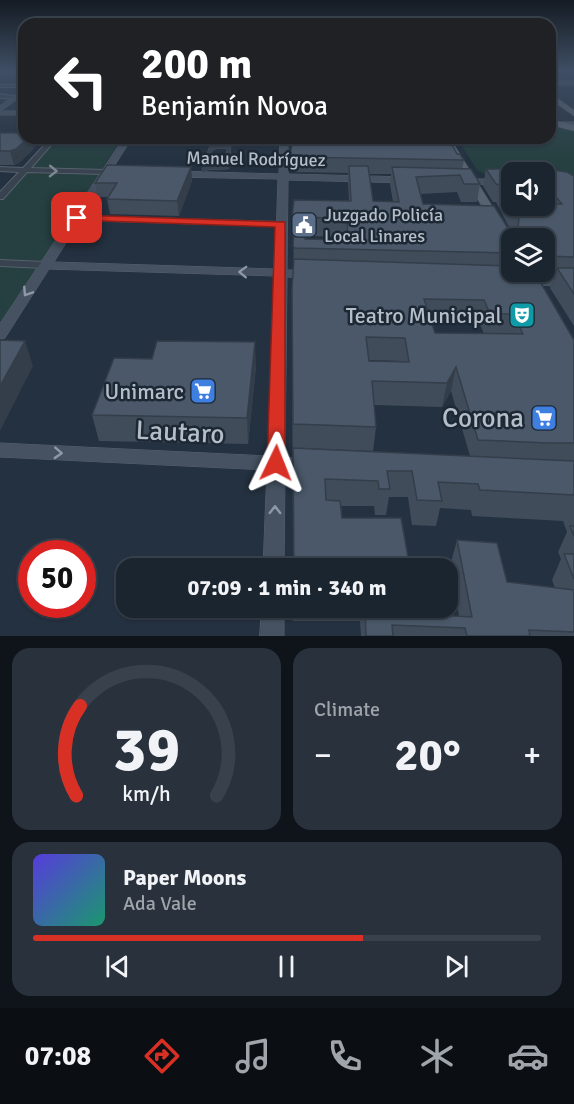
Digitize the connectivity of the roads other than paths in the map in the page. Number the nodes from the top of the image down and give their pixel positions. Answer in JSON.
{"nodes":[{"id":1,"x":13,"y":101,"type":"edge"},
{"id":2,"x":557,"y":101,"type":"edge"},
{"id":3,"x":0,"y":111,"type":"edge"},
{"id":4,"x":18,"y":112,"type":"edge"},
{"id":5,"x":574,"y":114,"type":"edge"},
{"id":6,"x":556,"y":124,"type":"edge"},
{"id":7,"x":574,"y":126,"type":"edge"},
{"id":8,"x":49,"y":144,"type":"edge"},
{"id":9,"x":125,"y":144,"type":"edge"},
{"id":10,"x":284,"y":144,"type":"edge"},
{"id":11,"x":290,"y":144,"type":"edge"},
{"id":12,"x":450,"y":144,"type":"edge"},
{"id":13,"x":295,"y":146,"type":"edge"},
{"id":14,"x":442,"y":149,"type":"edge"},
{"id":15,"x":453,"y":149,"type":"junction"},
{"id":16,"x":464,"y":167,"type":"junction"},
{"id":17,"x":0,"y":169,"type":"edge"},
{"id":18,"x":25,"y":170,"type":"junction"},
{"id":19,"x":204,"y":171,"type":"junction"},
{"id":20,"x":111,"y":172,"type":"junction"},
{"id":21,"x":160,"y":173,"type":"edge"},
{"id":22,"x":282,"y":176,"type":"junction"},
{"id":23,"x":501,"y":179,"type":"edge"},
{"id":24,"x":423,"y":180,"type":"edge"},
{"id":25,"x":446,"y":181,"type":"edge"},
{"id":26,"x":472,"y":181,"type":"junction"},
{"id":27,"x":501,"y":182,"type":"edge"},
{"id":28,"x":0,"y":197,"type":"edge"},
{"id":29,"x":77,"y":218,"type":"junction"},
{"id":30,"x":281,"y":224,"type":"junction"},
{"id":31,"x":501,"y":230,"type":"edge"},
{"id":32,"x":0,"y":263,"type":"edge"},
{"id":33,"x":45,"y":265,"type":"junction"},
{"id":34,"x":280,"y":273,"type":"junction"},
{"id":35,"x":325,"y":275,"type":"edge"},
{"id":36,"x":555,"y":281,"type":"edge"},
{"id":37,"x":531,"y":282,"type":"edge"},
{"id":38,"x":574,"y":283,"type":"edge"},
{"id":39,"x":540,"y":297,"type":"edge"},
{"id":40,"x":0,"y":335,"type":"edge"},
{"id":41,"x":0,"y":450,"type":"edge"},
{"id":42,"x":276,"y":463,"type":"junction"},
{"id":43,"x":323,"y":466,"type":"edge"},
{"id":44,"x":274,"y":558,"type":"edge"},
{"id":45,"x":273,"y":618,"type":"edge"},
{"id":46,"x":273,"y":636,"type":"edge"}],
"edges":[{"from":1,"to":3,"type":"main road"},
{"from":2,"to":5,"type":"main road"},
{"from":3,"to":4,"type":"main road"},
{"from":6,"to":7,"type":"main road"},
{"from":8,"to":18,"type":"street"},
{"from":9,"to":20,"type":"main road"},
{"from":10,"to":22,"type":"main road"},
{"from":11,"to":13,"type":"street"},
{"from":12,"to":15,"type":"main road"},
{"from":14,"to":15,"type":"street"},
{"from":15,"to":16,"type":"main road"},
{"from":16,"to":23,"type":"main road"},
{"from":16,"to":26,"type":"main road"},
{"from":17,"to":18,"type":"street"},
{"from":18,"to":20,"type":"street","one_way":true},
{"from":18,"to":28,"type":"street"},
{"from":19,"to":19,"type":"lane"},
{"from":19,"to":21,"type":"main road","name":"Manuel Rodríguez"},
{"from":19,"to":22,"type":"main road","name":"Manuel Rodríguez"},
{"from":20,"to":29,"type":"main road"},
{"from":22,"to":24,"type":"main road","name":"Manuel Rodríguez"},
{"from":22,"to":30,"type":"main road"},
{"from":25,"to":26,"type":"main road"},
{"from":26,"to":27,"type":"main road"},
{"from":26,"to":31,"type":"main road"},
{"from":29,"to":30,"type":"street"},
{"from":29,"to":33,"type":"main road"},
{"from":30,"to":34,"type":"main road"},
{"from":32,"to":33,"type":"street"},
{"from":34,"to":33,"type":"main road","one_way":true},
{"from":33,"to":40,"type":"main road","one_way":true},
{"from":34,"to":35,"type":"main road"},
{"from":34,"to":42,"type":"main road"},
{"from":36,"to":38,"type":"main road"},
{"from":37,"to":39,"type":"main road"},
{"from":41,"to":42,"type":"main road","name":"Lautaro","one_way":true},
{"from":42,"to":43,"type":"main road","name":"Lautaro"},
{"from":44,"to":42,"type":"main road","one_way":true},
{"from":45,"to":46,"type":"main road"}]}
